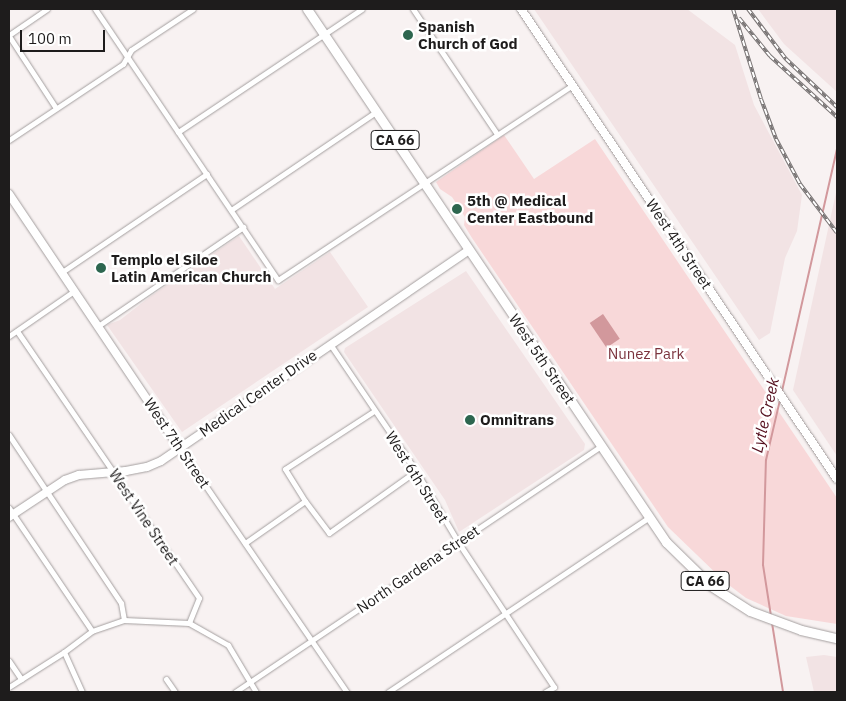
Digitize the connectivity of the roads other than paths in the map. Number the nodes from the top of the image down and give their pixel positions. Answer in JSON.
{"nodes":[{"id":1,"x":48,"y":9,"type":"edge"},
{"id":2,"x":95,"y":9,"type":"edge"},
{"id":3,"x":193,"y":9,"type":"edge"},
{"id":4,"x":307,"y":9,"type":"edge"},
{"id":5,"x":362,"y":9,"type":"edge"},
{"id":6,"x":413,"y":9,"type":"edge"},
{"id":7,"x":521,"y":9,"type":"edge"},
{"id":8,"x":324,"y":34,"type":"junction"},
{"id":9,"x":9,"y":35,"type":"edge"},
{"id":10,"x":127,"y":57,"type":"junction"},
{"id":11,"x":572,"y":84,"type":"junction"},
{"id":12,"x":56,"y":108,"type":"junction"},
{"id":13,"x":376,"y":112,"type":"junction"},
{"id":14,"x":178,"y":132,"type":"junction"},
{"id":15,"x":497,"y":134,"type":"junction"},
{"id":16,"x":9,"y":140,"type":"edge"},
{"id":17,"x":207,"y":174,"type":"junction"},
{"id":18,"x":424,"y":184,"type":"junction"},
{"id":19,"x":9,"y":194,"type":"edge"},
{"id":20,"x":231,"y":210,"type":"junction"},
{"id":21,"x":243,"y":228,"type":"junction"},
{"id":22,"x":469,"y":250,"type":"junction"},
{"id":23,"x":62,"y":272,"type":"junction"},
{"id":24,"x":74,"y":291,"type":"junction"},
{"id":25,"x":98,"y":326,"type":"junction"},
{"id":26,"x":17,"y":331,"type":"junction"},
{"id":27,"x":9,"y":336,"type":"edge"},
{"id":28,"x":329,"y":344,"type":"junction"},
{"id":29,"x":374,"y":411,"type":"junction"},
{"id":30,"x":9,"y":435,"type":"edge"},
{"id":31,"x":601,"y":446,"type":"junction"},
{"id":32,"x":180,"y":447,"type":"junction"},
{"id":33,"x":114,"y":471,"type":"junction"},
{"id":34,"x":416,"y":471,"type":"junction"},
{"id":35,"x":837,"y":480,"type":"edge"},
{"id":36,"x":47,"y":492,"type":"junction"},
{"id":37,"x":305,"y":501,"type":"junction"},
{"id":38,"x":10,"y":513,"type":"edge"},
{"id":39,"x":649,"y":517,"type":"junction"},
{"id":40,"x":458,"y":542,"type":"junction"},
{"id":41,"x":245,"y":543,"type":"junction"},
{"id":42,"x":505,"y":613,"type":"junction"},
{"id":43,"x":124,"y":620,"type":"junction"},
{"id":44,"x":189,"y":623,"type":"junction"},
{"id":45,"x":92,"y":631,"type":"junction"},
{"id":46,"x":837,"y":638,"type":"edge"},
{"id":47,"x":311,"y":641,"type":"junction"},
{"id":48,"x":64,"y":652,"type":"junction"},
{"id":49,"x":9,"y":661,"type":"edge"},
{"id":50,"x":21,"y":679,"type":"junction"},
{"id":51,"x":166,"y":679,"type":"dead end"},
{"id":52,"x":250,"y":682,"type":"junction"},
{"id":53,"x":9,"y":687,"type":"edge"},
{"id":54,"x":82,"y":692,"type":"edge"},
{"id":55,"x":175,"y":692,"type":"edge"},
{"id":56,"x":235,"y":692,"type":"edge"},
{"id":57,"x":256,"y":692,"type":"edge"},
{"id":58,"x":346,"y":692,"type":"edge"},
{"id":59,"x":388,"y":692,"type":"edge"},
{"id":60,"x":545,"y":692,"type":"edge"}],
"edges":[{"from":1,"to":9,"type":"street"},
{"from":2,"to":10,"type":"street"},
{"from":3,"to":10,"type":"street"},
{"from":4,"to":8,"type":"main road","name":"West 5th Street","number":"CA 66"},
{"from":5,"to":8,"type":"street"},
{"from":6,"to":15,"type":"street"},
{"from":7,"to":11,"type":"street","name":"West 4th Street"},
{"from":8,"to":13,"type":"main road","name":"West 5th Street","number":"CA 66"},
{"from":8,"to":14,"type":"street"},
{"from":9,"to":12,"type":"street"},
{"from":10,"to":12,"type":"street"},
{"from":10,"to":14,"type":"street"},
{"from":11,"to":15,"type":"street"},
{"from":11,"to":35,"type":"street","name":"West 4th Street"},
{"from":12,"to":16,"type":"street"},
{"from":13,"to":18,"type":"main road","name":"West 5th Street","number":"CA 66"},
{"from":13,"to":20,"type":"street"},
{"from":14,"to":17,"type":"street"},
{"from":15,"to":18,"type":"street"},
{"from":17,"to":20,"type":"street"},
{"from":17,"to":23,"type":"street"},
{"from":18,"to":21,"type":"street"},
{"from":18,"to":22,"type":"main road","name":"West 5th Street","number":"CA 66"},
{"from":19,"to":23,"type":"street","name":"West 7th Street"},
{"from":20,"to":21,"type":"street"},
{"from":21,"to":25,"type":"street"},
{"from":22,"to":28,"type":"street","name":"Medical Center Drive"},
{"from":22,"to":31,"type":"main road","name":"West 5th Street","number":"CA 66"},
{"from":23,"to":24,"type":"street","name":"West 7th Street"},
{"from":24,"to":25,"type":"street","name":"West 7th Street"},
{"from":24,"to":26,"type":"street"},
{"from":25,"to":32,"type":"street","name":"West 7th Street"},
{"from":26,"to":27,"type":"street"},
{"from":26,"to":33,"type":"street","name":"West Vine Street"},
{"from":28,"to":29,"type":"street","name":"West 6th Street"},
{"from":28,"to":32,"type":"street","name":"Medical Center Drive"},
{"from":29,"to":34,"type":"street","name":"West 6th Street"},
{"from":29,"to":37,"type":"street"},
{"from":30,"to":36,"type":"street"},
{"from":31,"to":39,"type":"main road","name":"West 5th Street","number":"CA 66"},
{"from":31,"to":40,"type":"street","name":"North Gardena Street"},
{"from":32,"to":33,"type":"street","name":"Medical Center Drive"},
{"from":32,"to":41,"type":"street","name":"West 7th Street"},
{"from":33,"to":36,"type":"street","name":"Medical Center Drive"},
{"from":33,"to":44,"type":"street","name":"West Vine Street"},
{"from":34,"to":37,"type":"street"},
{"from":34,"to":40,"type":"street","name":"West 6th Street"},
{"from":36,"to":38,"type":"street","name":"Medical Center Drive"},
{"from":36,"to":43,"type":"street"},
{"from":37,"to":41,"type":"street"},
{"from":38,"to":45,"type":"street"},
{"from":39,"to":42,"type":"street"},
{"from":39,"to":46,"type":"main road","name":"West 5th Street","number":"CA 66"},
{"from":40,"to":42,"type":"street","name":"West 6th Street"},
{"from":40,"to":47,"type":"street","name":"North Gardena Street"},
{"from":41,"to":47,"type":"street","name":"West 7th Street"},
{"from":42,"to":59,"type":"street"},
{"from":42,"to":60,"type":"street","name":"West 6th Street"},
{"from":43,"to":44,"type":"street"},
{"from":43,"to":45,"type":"street"},
{"from":44,"to":52,"type":"street"},
{"from":45,"to":48,"type":"street"},
{"from":47,"to":52,"type":"street","name":"North Gardena Street"},
{"from":47,"to":58,"type":"street","name":"West 7th Street"},
{"from":48,"to":50,"type":"street"},
{"from":48,"to":54,"type":"street"},
{"from":49,"to":50,"type":"street"},
{"from":50,"to":53,"type":"street"},
{"from":51,"to":55,"type":"street"},
{"from":52,"to":56,"type":"street","name":"North Gardena Street"},
{"from":52,"to":57,"type":"street"}]}
